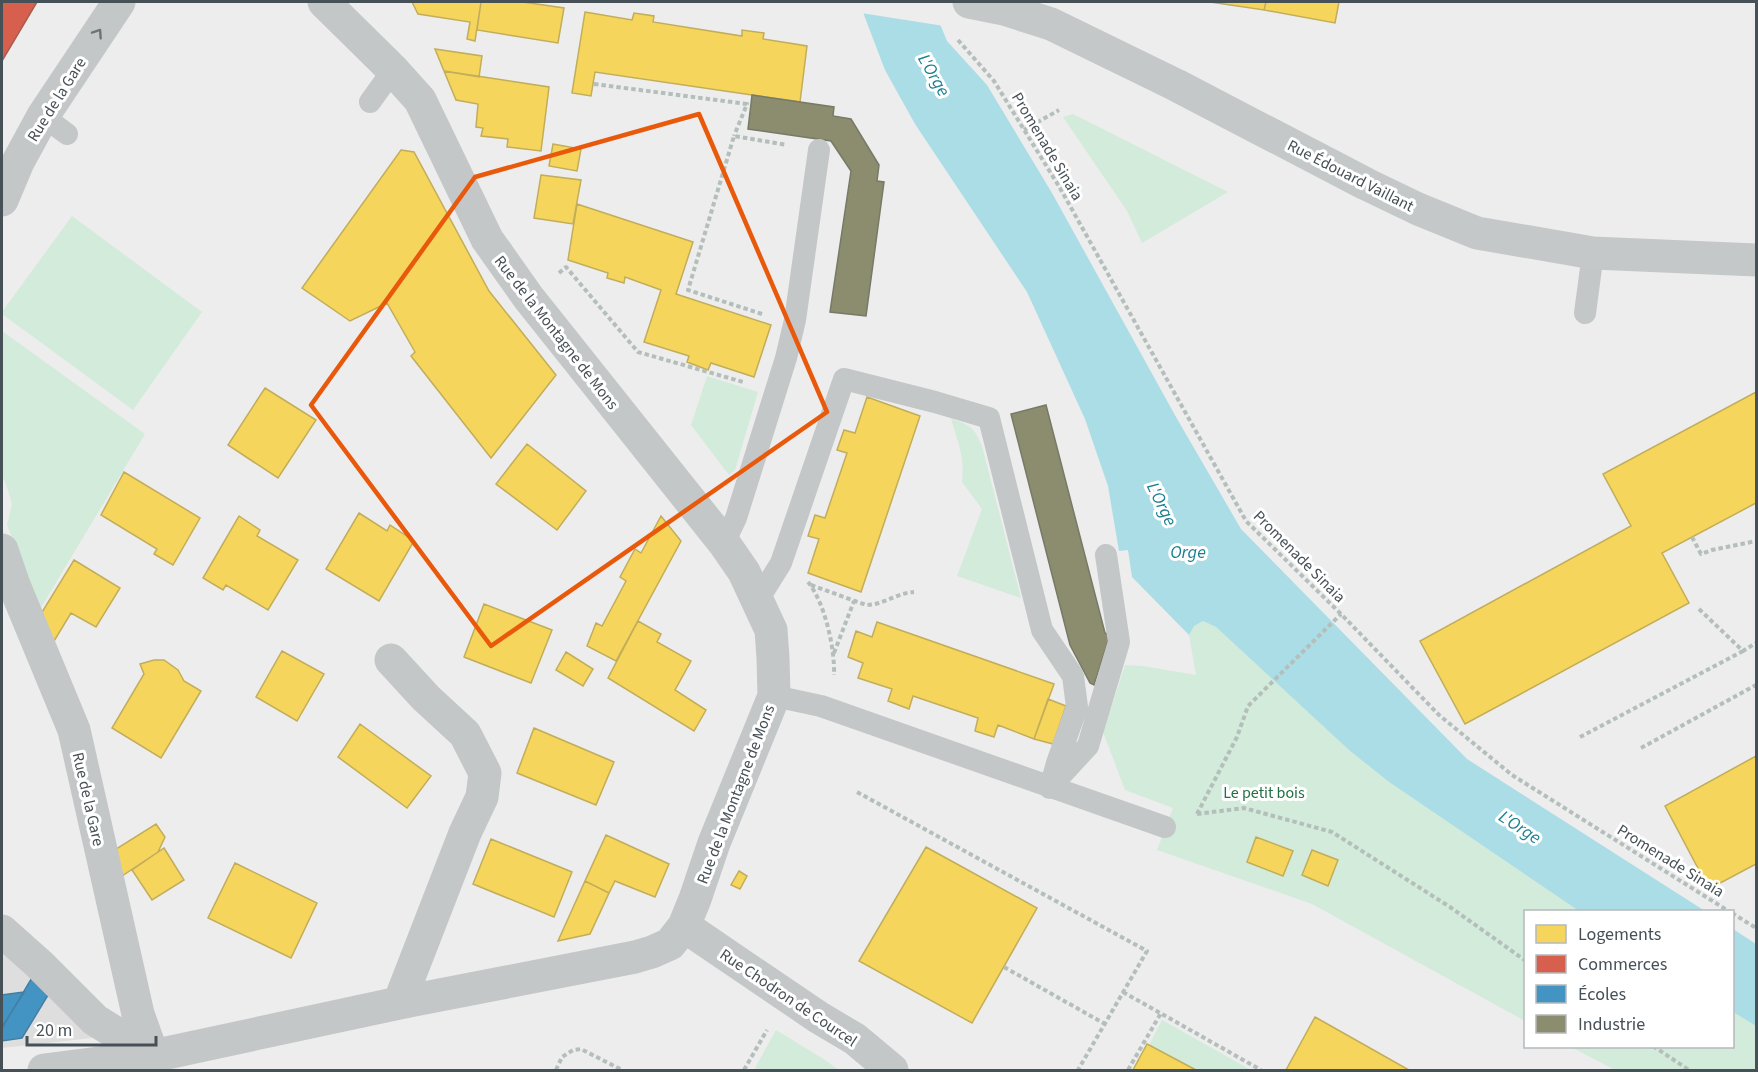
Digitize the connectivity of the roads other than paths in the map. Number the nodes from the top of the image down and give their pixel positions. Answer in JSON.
{"nodes":[{"id":1,"x":119,"y":2,"type":"edge"},
{"id":2,"x":324,"y":2,"type":"edge"},
{"id":3,"x":969,"y":2,"type":"edge"},
{"id":4,"x":393,"y":70,"type":"junction"},
{"id":5,"x":370,"y":102,"type":"dead end"},
{"id":6,"x":819,"y":150,"type":"road end"},
{"id":7,"x":2,"y":200,"type":"edge"},
{"id":8,"x":1593,"y":253,"type":"junction"},
{"id":9,"x":1756,"y":260,"type":"edge"},
{"id":10,"x":1585,"y":313,"type":"dead end"},
{"id":11,"x":724,"y":543,"type":"junction"},
{"id":12,"x":2,"y":550,"type":"edge"},
{"id":13,"x":1106,"y":555,"type":"dead end"},
{"id":14,"x":758,"y":600,"type":"junction"},
{"id":15,"x":391,"y":660,"type":"dead end"},
{"id":16,"x":774,"y":696,"type":"junction"},
{"id":17,"x":1050,"y":788,"type":"junction"},
{"id":18,"x":1165,"y":828,"type":"road end"},
{"id":19,"x":684,"y":926,"type":"junction"},
{"id":20,"x":2,"y":931,"type":"edge"},
{"id":21,"x":399,"y":1004,"type":"junction"},
{"id":22,"x":155,"y":1063,"type":"edge"},
{"id":23,"x":44,"y":1071,"type":"edge"},
{"id":24,"x":892,"y":1071,"type":"edge"}],
"edges":[{"from":7,"to":1,"type":"street","name":"Rue de la Gare","one_way":true},
{"from":2,"to":4,"type":"street","name":"Rue de la Montagne de Mons"},
{"from":3,"to":8,"type":"street","name":"Rue Édouard Vaillant"},
{"from":4,"to":5,"type":"lane"},
{"from":4,"to":11,"type":"street","name":"Rue de la Montagne de Mons"},
{"from":6,"to":11,"type":"lane"},
{"from":8,"to":9,"type":"street","name":"Rue Édouard Vaillant"},
{"from":8,"to":10,"type":"lane"},
{"from":11,"to":14,"type":"street","name":"Rue de la Montagne de Mons"},
{"from":12,"to":22,"type":"street","name":"Rue de la Gare"},
{"from":13,"to":17,"type":"lane"},
{"from":14,"to":16,"type":"street","name":"Rue de la Montagne de Mons"},
{"from":14,"to":17,"type":"lane"},
{"from":15,"to":21,"type":"street"},
{"from":16,"to":17,"type":"lane"},
{"from":16,"to":19,"type":"street","name":"Rue de la Montagne de Mons"},
{"from":17,"to":18,"type":"lane"},
{"from":19,"to":21,"type":"street","name":"Rue de la Montagne de Mons"},
{"from":19,"to":24,"type":"street","name":"Rue Chodron de Courcel"},
{"from":20,"to":22,"type":"street"},
{"from":21,"to":22,"type":"street","name":"Rue de la Montagne de Mons"},
{"from":22,"to":23,"type":"street","name":"Rue de la Montagne de Mons"}]}
